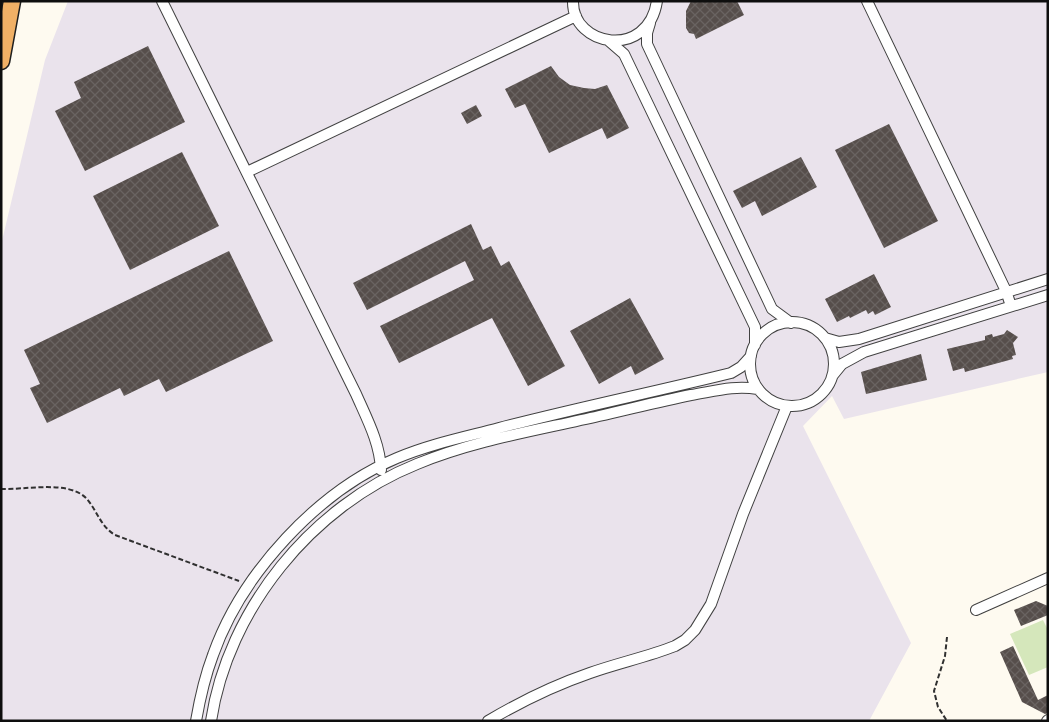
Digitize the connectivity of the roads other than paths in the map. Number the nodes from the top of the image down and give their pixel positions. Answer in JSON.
{"nodes":[{"id":1,"x":12,"y":1,"type":"edge"},
{"id":2,"x":162,"y":1,"type":"edge"},
{"id":3,"x":573,"y":1,"type":"edge"},
{"id":4,"x":657,"y":1,"type":"edge"},
{"id":5,"x":867,"y":1,"type":"edge"},
{"id":6,"x":576,"y":16,"type":"junction"},
{"id":7,"x":650,"y":23,"type":"junction"},
{"id":8,"x":609,"y":41,"type":"junction"},
{"id":9,"x":1,"y":61,"type":"edge"},
{"id":10,"x":247,"y":172,"type":"junction"},
{"id":11,"x":1048,"y":279,"type":"edge"},
{"id":12,"x":1006,"y":291,"type":"junction"},
{"id":13,"x":1048,"y":296,"type":"edge"},
{"id":14,"x":1011,"y":306,"type":"junction"},
{"id":15,"x":791,"y":323,"type":"junction"},
{"id":16,"x":825,"y":338,"type":"junction"},
{"id":17,"x":755,"y":344,"type":"junction"},
{"id":18,"x":751,"y":356,"type":"junction"},
{"id":19,"x":832,"y":376,"type":"junction"},
{"id":20,"x":758,"y":389,"type":"junction"},
{"id":21,"x":786,"y":406,"type":"junction"},
{"id":22,"x":381,"y":466,"type":"junction"},
{"id":23,"x":382,"y":481,"type":"junction"},
{"id":24,"x":1048,"y":578,"type":"edge"},
{"id":25,"x":976,"y":610,"type":"dead end"},
{"id":26,"x":196,"y":721,"type":"edge"},
{"id":27,"x":211,"y":721,"type":"edge"},
{"id":28,"x":488,"y":721,"type":"edge"}],
"edges":[{"from":1,"to":9,"type":"highway"},
{"from":2,"to":10,"type":"street"},
{"from":3,"to":6,"type":"street"},
{"from":4,"to":7,"type":"street"},
{"from":5,"to":12,"type":"street"},
{"from":6,"to":8,"type":"street"},
{"from":6,"to":10,"type":"street"},
{"from":7,"to":8,"type":"street"},
{"from":7,"to":15,"type":"street"},
{"from":8,"to":17,"type":"street"},
{"from":10,"to":22,"type":"street"},
{"from":11,"to":12,"type":"street"},
{"from":12,"to":14,"type":"street"},
{"from":12,"to":16,"type":"street"},
{"from":13,"to":14,"type":"street"},
{"from":14,"to":19,"type":"street"},
{"from":15,"to":16,"type":"street"},
{"from":15,"to":17,"type":"street"},
{"from":16,"to":19,"type":"street"},
{"from":17,"to":18,"type":"street"},
{"from":18,"to":20,"type":"street"},
{"from":18,"to":22,"type":"street"},
{"from":19,"to":21,"type":"street"},
{"from":20,"to":21,"type":"street"},
{"from":20,"to":23,"type":"street"},
{"from":21,"to":28,"type":"street"},
{"from":22,"to":23,"type":"street"},
{"from":22,"to":26,"type":"street"},
{"from":23,"to":27,"type":"street"},
{"from":24,"to":25,"type":"street"}]}
